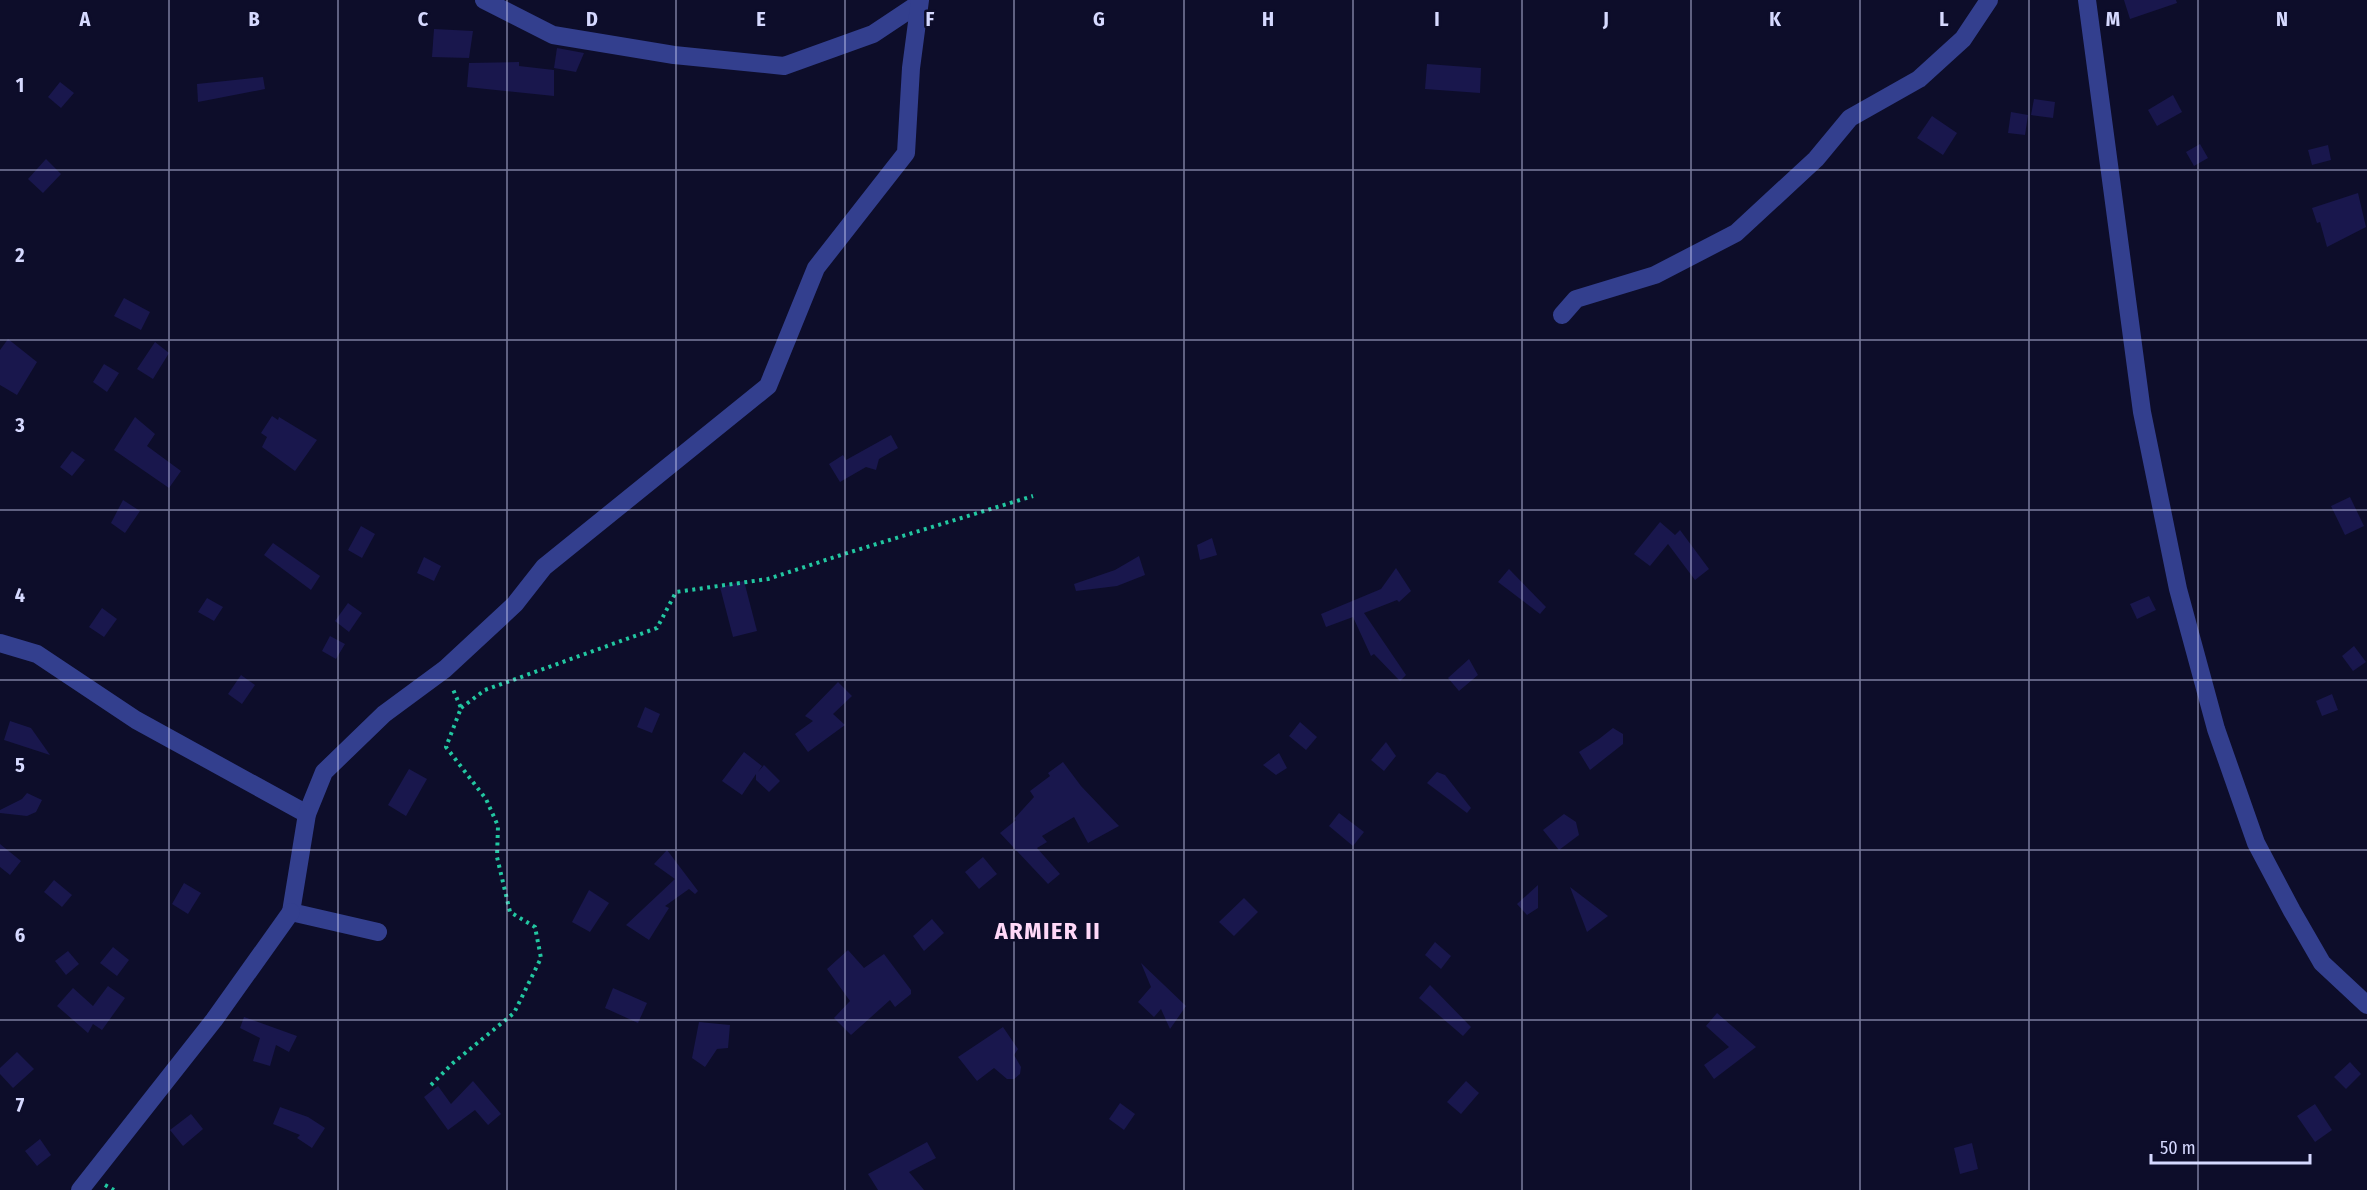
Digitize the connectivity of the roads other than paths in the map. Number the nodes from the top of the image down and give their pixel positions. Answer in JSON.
{"nodes":[{"id":1,"x":484,"y":0,"type":"edge"},
{"id":2,"x":1989,"y":0,"type":"edge"},
{"id":3,"x":2087,"y":0,"type":"edge"},
{"id":4,"x":919,"y":2,"type":"edge"},
{"id":5,"x":1562,"y":315,"type":"dead end"},
{"id":6,"x":0,"y":643,"type":"edge"},
{"id":7,"x":308,"y":814,"type":"junction"},
{"id":8,"x":291,"y":912,"type":"junction"},
{"id":9,"x":378,"y":932,"type":"dead end"},
{"id":10,"x":2367,"y":1005,"type":"edge"},
{"id":11,"x":80,"y":1190,"type":"edge"}],
"edges":[{"from":1,"to":4,"type":"street"},
{"from":2,"to":5,"type":"street"},
{"from":3,"to":10,"type":"street"},
{"from":4,"to":7,"type":"street"},
{"from":6,"to":7,"type":"street"},
{"from":7,"to":8,"type":"street"},
{"from":8,"to":9,"type":"street"},
{"from":8,"to":11,"type":"street"}]}
